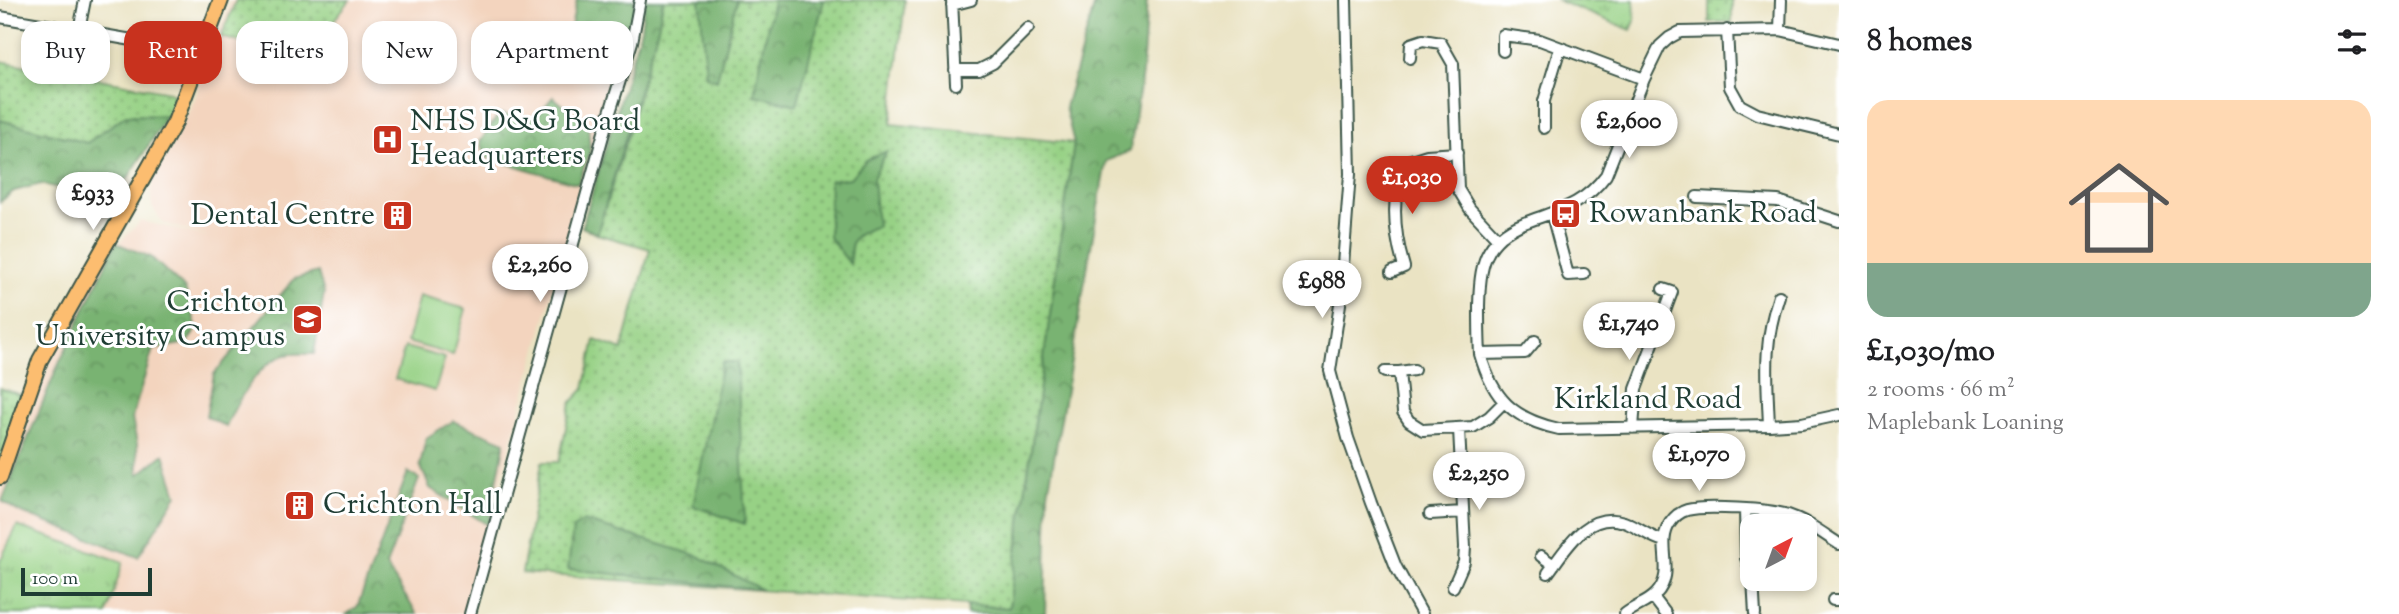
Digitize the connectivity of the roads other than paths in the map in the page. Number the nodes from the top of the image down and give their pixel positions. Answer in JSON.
{"nodes":[{"id":1,"x":85,"y":0,"type":"edge"},
{"id":2,"x":221,"y":0,"type":"edge"},
{"id":3,"x":640,"y":0,"type":"edge"},
{"id":4,"x":971,"y":0,"type":"edge"},
{"id":5,"x":1346,"y":0,"type":"edge"},
{"id":6,"x":1781,"y":0,"type":"edge"},
{"id":7,"x":952,"y":2,"type":"edge"},
{"id":8,"x":0,"y":17,"type":"edge"},
{"id":9,"x":24,"y":21,"type":"edge"},
{"id":10,"x":81,"y":21,"type":"edge"},
{"id":11,"x":213,"y":21,"type":"edge"},
{"id":12,"x":1028,"y":28,"type":"dead end"},
{"id":13,"x":1727,"y":30,"type":"junction"},
{"id":14,"x":1780,"y":30,"type":"junction"},
{"id":15,"x":1839,"y":44,"type":"edge"},
{"id":16,"x":1560,"y":48,"type":"junction"},
{"id":17,"x":1503,"y":51,"type":"dead end"},
{"id":18,"x":1410,"y":58,"type":"dead end"},
{"id":19,"x":955,"y":70,"type":"junction"},
{"id":20,"x":1644,"y":79,"type":"junction"},
{"id":21,"x":190,"y":84,"type":"edge"},
{"id":22,"x":956,"y":84,"type":"dead end"},
{"id":23,"x":1544,"y":128,"type":"dead end"},
{"id":24,"x":1839,"y":134,"type":"edge"},
{"id":25,"x":1457,"y":153,"type":"junction"},
{"id":26,"x":1697,"y":197,"type":"dead end"},
{"id":27,"x":1552,"y":215,"type":"junction"},
{"id":28,"x":1839,"y":221,"type":"edge"},
{"id":29,"x":1498,"y":239,"type":"junction"},
{"id":30,"x":1392,"y":272,"type":"dead end"},
{"id":31,"x":1584,"y":274,"type":"dead end"},
{"id":32,"x":1672,"y":293,"type":"dead end"},
{"id":33,"x":1779,"y":296,"type":"dead end"},
{"id":34,"x":1535,"y":341,"type":"dead end"},
{"id":35,"x":1525,"y":353,"type":"junction"},
{"id":36,"x":1480,"y":354,"type":"junction"},
{"id":37,"x":1534,"y":364,"type":"dead end"},
{"id":38,"x":1414,"y":370,"type":"dead end"},
{"id":39,"x":1385,"y":372,"type":"dead end"},
{"id":40,"x":1399,"y":372,"type":"junction"},
{"id":41,"x":1504,"y":402,"type":"junction"},
{"id":42,"x":1839,"y":415,"type":"edge"},
{"id":43,"x":1769,"y":425,"type":"junction"},
{"id":44,"x":1633,"y":428,"type":"junction"},
{"id":45,"x":1459,"y":429,"type":"junction"},
{"id":46,"x":0,"y":477,"type":"edge"},
{"id":47,"x":1745,"y":509,"type":"junction"},
{"id":48,"x":1463,"y":512,"type":"junction"},
{"id":49,"x":1430,"y":514,"type":"dead end"},
{"id":50,"x":1745,"y":514,"type":"edge"},
{"id":51,"x":1664,"y":541,"type":"junction"},
{"id":52,"x":1839,"y":544,"type":"edge"},
{"id":53,"x":1541,"y":556,"type":"dead end"},
{"id":54,"x":1453,"y":587,"type":"dead end"},
{"id":55,"x":1754,"y":592,"type":"edge"},
{"id":56,"x":1653,"y":597,"type":"junction"},
{"id":57,"x":470,"y":614,"type":"edge"},
{"id":58,"x":1422,"y":614,"type":"edge"},
{"id":59,"x":1625,"y":614,"type":"edge"},
{"id":60,"x":1666,"y":614,"type":"edge"},
{"id":61,"x":1755,"y":614,"type":"edge"}],
"edges":[{"from":1,"to":10,"type":"street"},
{"from":2,"to":11,"type":"main road"},
{"from":3,"to":57,"type":"street"},
{"from":4,"to":7,"type":"street"},
{"from":5,"to":58,"type":"street"},
{"from":6,"to":14,"type":"street"},
{"from":7,"to":19,"type":"street"},
{"from":8,"to":9,"type":"street"},
{"from":12,"to":19,"type":"street"},
{"from":13,"to":14,"type":"street"},
{"from":13,"to":20,"type":"street"},
{"from":13,"to":24,"type":"street"},
{"from":14,"to":15,"type":"street"},
{"from":16,"to":17,"type":"street"},
{"from":16,"to":20,"type":"street"},
{"from":16,"to":23,"type":"street"},
{"from":18,"to":25,"type":"street"},
{"from":19,"to":22,"type":"street"},
{"from":20,"to":27,"type":"street"},
{"from":21,"to":46,"type":"main road"},
{"from":25,"to":29,"type":"street"},
{"from":25,"to":30,"type":"street"},
{"from":26,"to":28,"type":"street"},
{"from":27,"to":29,"type":"street"},
{"from":27,"to":31,"type":"street"},
{"from":29,"to":36,"type":"street"},
{"from":32,"to":44,"type":"street"},
{"from":33,"to":43,"type":"street"},
{"from":34,"to":35,"type":"street"},
{"from":35,"to":36,"type":"street"},
{"from":35,"to":37,"type":"street"},
{"from":36,"to":41,"type":"street","name":"Kirkland Road"},
{"from":38,"to":40,"type":"street"},
{"from":39,"to":40,"type":"street"},
{"from":40,"to":45,"type":"street"},
{"from":41,"to":44,"type":"street","name":"Kirkland Road"},
{"from":41,"to":45,"type":"street"},
{"from":42,"to":43,"type":"street","name":"Kirkland Road"},
{"from":43,"to":44,"type":"street","name":"Kirkland Road"},
{"from":45,"to":48,"type":"street"},
{"from":47,"to":50,"type":"street"},
{"from":47,"to":51,"type":"street"},
{"from":47,"to":52,"type":"street"},
{"from":48,"to":49,"type":"street"},
{"from":48,"to":54,"type":"street"},
{"from":51,"to":53,"type":"street"},
{"from":51,"to":56,"type":"street"},
{"from":55,"to":61,"type":"street"},
{"from":56,"to":59,"type":"street"},
{"from":56,"to":60,"type":"street"}]}
